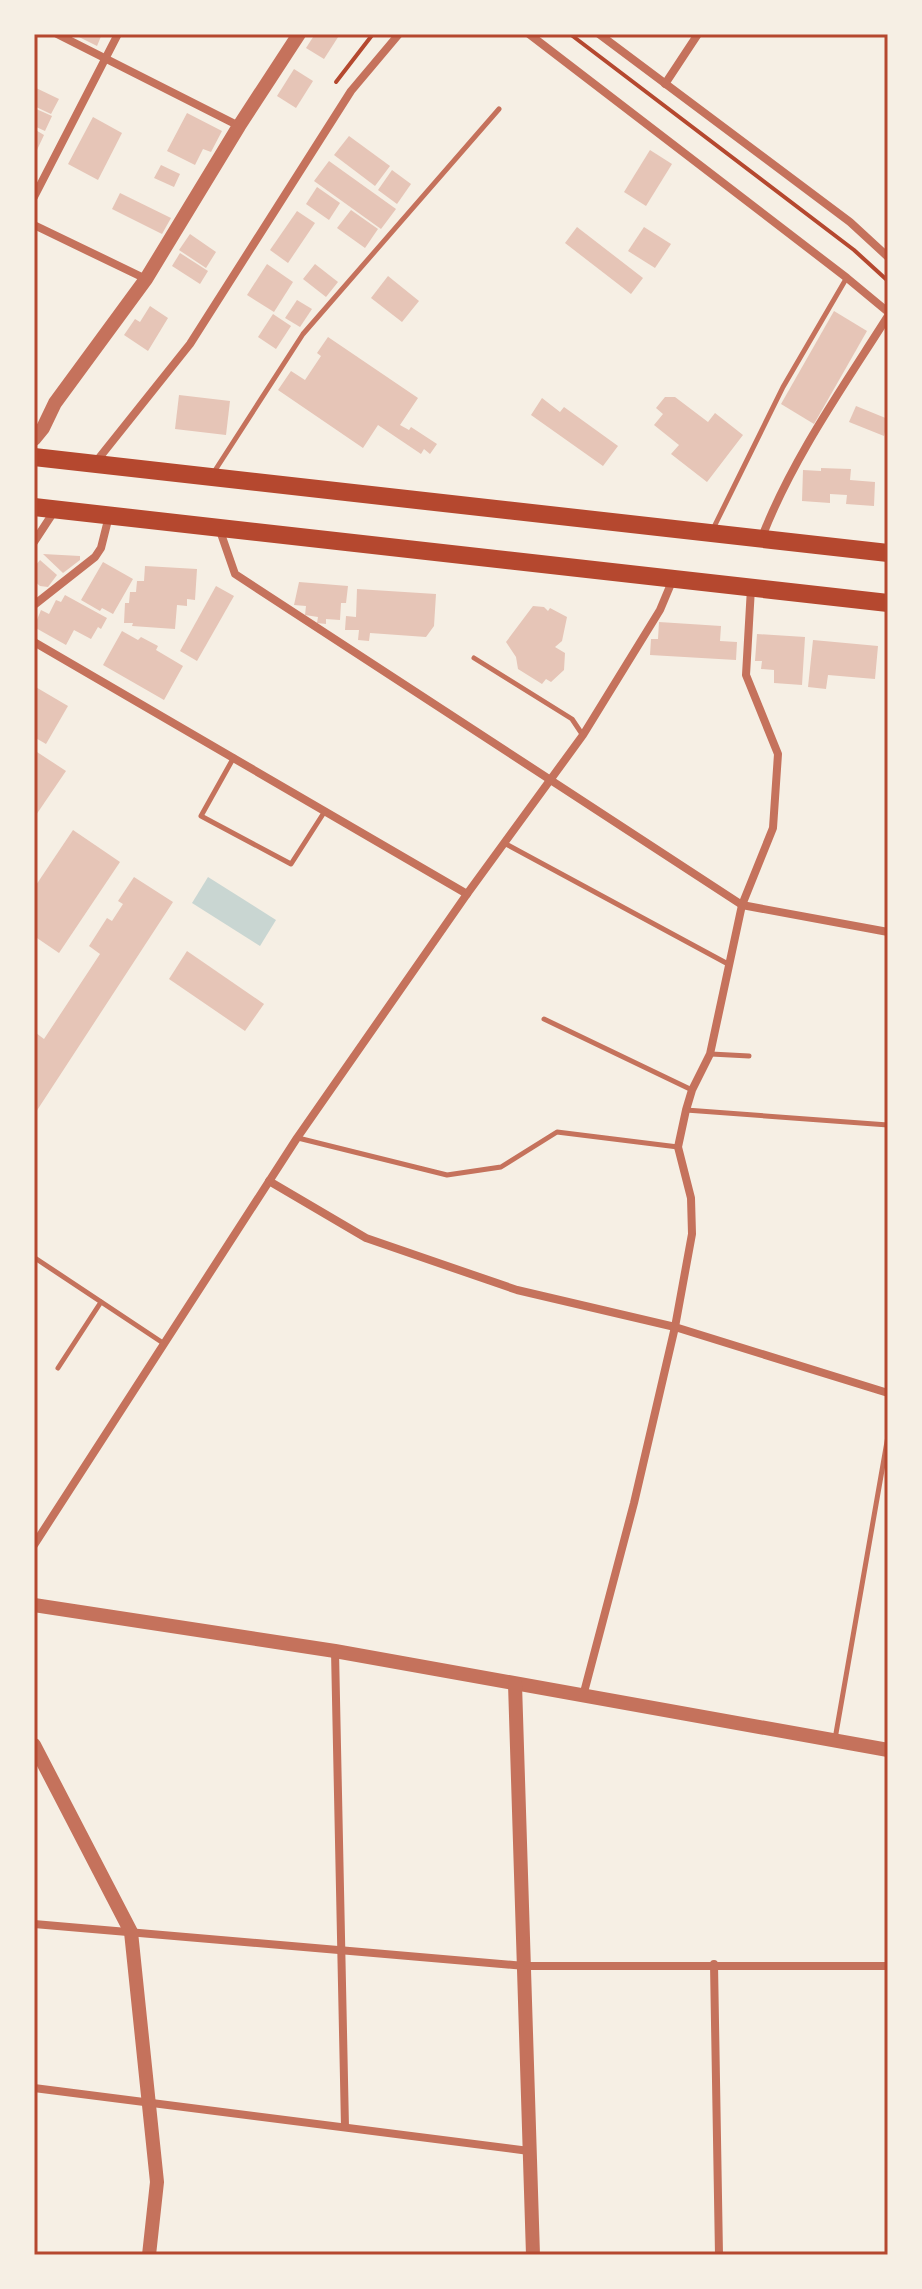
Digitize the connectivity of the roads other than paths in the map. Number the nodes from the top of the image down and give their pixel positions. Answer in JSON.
{"nodes":[{"id":1,"x":57,"y":34,"type":"edge"},
{"id":2,"x":118,"y":34,"type":"edge"},
{"id":3,"x":299,"y":34,"type":"edge"},
{"id":4,"x":399,"y":34,"type":"edge"},
{"id":5,"x":529,"y":34,"type":"edge"},
{"id":6,"x":599,"y":34,"type":"edge"},
{"id":7,"x":698,"y":34,"type":"edge"},
{"id":8,"x":106,"y":58,"type":"junction"},
{"id":9,"x":665,"y":84,"type":"junction"},
{"id":10,"x":499,"y":109,"type":"dead end"},
{"id":11,"x":239,"y":126,"type":"junction"},
{"id":12,"x":34,"y":197,"type":"edge"},
{"id":13,"x":34,"y":225,"type":"edge"},
{"id":14,"x":888,"y":257,"type":"edge"},
{"id":15,"x":847,"y":278,"type":"junction"},
{"id":16,"x":146,"y":279,"type":"junction"},
{"id":17,"x":888,"y":314,"type":"edge"},
{"id":18,"x":34,"y":439,"type":"edge"},
{"id":19,"x":34,"y":457,"type":"edge"},
{"id":20,"x":95,"y":463,"type":"junction"},
{"id":21,"x":212,"y":476,"type":"junction"},
{"id":22,"x":34,"y":507,"type":"edge"},
{"id":23,"x":55,"y":510,"type":"junction"},
{"id":24,"x":109,"y":516,"type":"junction"},
{"id":25,"x":219,"y":528,"type":"junction"},
{"id":26,"x":711,"y":533,"type":"junction"},
{"id":27,"x":761,"y":539,"type":"junction"},
{"id":28,"x":34,"y":542,"type":"edge"},
{"id":29,"x":888,"y":553,"type":"edge"},
{"id":30,"x":673,"y":578,"type":"junction"},
{"id":31,"x":751,"y":588,"type":"junction"},
{"id":32,"x":888,"y":603,"type":"edge"},
{"id":33,"x":34,"y":605,"type":"edge"},
{"id":34,"x":34,"y":642,"type":"edge"},
{"id":35,"x":474,"y":658,"type":"dead end"},
{"id":36,"x":583,"y":735,"type":"junction"},
{"id":37,"x":234,"y":757,"type":"junction"},
{"id":38,"x":550,"y":780,"type":"junction"},
{"id":39,"x":326,"y":810,"type":"junction"},
{"id":40,"x":504,"y":843,"type":"junction"},
{"id":41,"x":467,"y":894,"type":"junction"},
{"id":42,"x":742,"y":905,"type":"junction"},
{"id":43,"x":888,"y":932,"type":"edge"},
{"id":44,"x":728,"y":964,"type":"junction"},
{"id":45,"x":544,"y":1019,"type":"dead end"},
{"id":46,"x":710,"y":1054,"type":"junction"},
{"id":47,"x":749,"y":1056,"type":"dead end"},
{"id":48,"x":692,"y":1090,"type":"junction"},
{"id":49,"x":686,"y":1110,"type":"junction"},
{"id":50,"x":888,"y":1125,"type":"edge"},
{"id":51,"x":297,"y":1138,"type":"junction"},
{"id":52,"x":678,"y":1147,"type":"junction"},
{"id":53,"x":269,"y":1181,"type":"junction"},
{"id":54,"x":35,"y":1258,"type":"edge"},
{"id":55,"x":101,"y":1302,"type":"junction"},
{"id":56,"x":675,"y":1327,"type":"junction"},
{"id":57,"x":164,"y":1343,"type":"junction"},
{"id":58,"x":58,"y":1368,"type":"dead end"},
{"id":59,"x":888,"y":1393,"type":"edge"},
{"id":60,"x":888,"y":1436,"type":"edge"},
{"id":61,"x":34,"y":1545,"type":"edge"},
{"id":62,"x":34,"y":1605,"type":"edge"},
{"id":63,"x":335,"y":1651,"type":"junction"},
{"id":64,"x":515,"y":1684,"type":"junction"},
{"id":65,"x":583,"y":1696,"type":"junction"},
{"id":66,"x":835,"y":1741,"type":"junction"},
{"id":67,"x":34,"y":1745,"type":"edge"},
{"id":68,"x":888,"y":1750,"type":"edge"},
{"id":69,"x":34,"y":1924,"type":"edge"},
{"id":70,"x":131,"y":1932,"type":"junction"},
{"id":71,"x":341,"y":1951,"type":"junction"},
{"id":72,"x":714,"y":1964,"type":"junction"},
{"id":73,"x":525,"y":1966,"type":"junction"},
{"id":74,"x":888,"y":1966,"type":"edge"},
{"id":75,"x":34,"y":2088,"type":"edge"},
{"id":76,"x":149,"y":2102,"type":"junction"},
{"id":77,"x":345,"y":2127,"type":"junction"},
{"id":78,"x":529,"y":2151,"type":"junction"},
{"id":79,"x":149,"y":2255,"type":"edge"},
{"id":80,"x":533,"y":2255,"type":"edge"},
{"id":81,"x":719,"y":2255,"type":"edge"}],
"edges":[{"from":1,"to":8,"type":"street"},
{"from":2,"to":8,"type":"street"},
{"from":3,"to":11,"type":"street"},
{"from":4,"to":20,"type":"street"},
{"from":5,"to":15,"type":"street"},
{"from":6,"to":9,"type":"street"},
{"from":7,"to":9,"type":"street"},
{"from":8,"to":11,"type":"street"},
{"from":8,"to":12,"type":"street"},
{"from":9,"to":14,"type":"street"},
{"from":10,"to":21,"type":"lane"},
{"from":11,"to":16,"type":"street"},
{"from":13,"to":16,"type":"street"},
{"from":15,"to":17,"type":"street"},
{"from":15,"to":26,"type":"lane"},
{"from":16,"to":18,"type":"street"},
{"from":17,"to":27,"type":"street"},
{"from":19,"to":20,"type":"main road"},
{"from":20,"to":21,"type":"main road"},
{"from":21,"to":26,"type":"main road"},
{"from":22,"to":23,"type":"main road"},
{"from":23,"to":24,"type":"main road"},
{"from":23,"to":28,"type":"street"},
{"from":24,"to":25,"type":"main road"},
{"from":24,"to":33,"type":"street"},
{"from":25,"to":30,"type":"main road"},
{"from":25,"to":38,"type":"street"},
{"from":26,"to":27,"type":"main road"},
{"from":27,"to":29,"type":"main road"},
{"from":30,"to":31,"type":"main road"},
{"from":30,"to":36,"type":"street"},
{"from":31,"to":32,"type":"main road"},
{"from":31,"to":42,"type":"street"},
{"from":34,"to":37,"type":"street"},
{"from":35,"to":36,"type":"lane"},
{"from":36,"to":38,"type":"street"},
{"from":37,"to":39,"type":"street"},
{"from":37,"to":39,"type":"lane"},
{"from":38,"to":40,"type":"street"},
{"from":38,"to":42,"type":"street"},
{"from":39,"to":41,"type":"street"},
{"from":40,"to":41,"type":"street"},
{"from":40,"to":44,"type":"lane"},
{"from":41,"to":51,"type":"street"},
{"from":42,"to":43,"type":"street"},
{"from":42,"to":44,"type":"street"},
{"from":44,"to":46,"type":"street"},
{"from":45,"to":48,"type":"lane"},
{"from":46,"to":47,"type":"lane"},
{"from":46,"to":48,"type":"street"},
{"from":48,"to":49,"type":"street"},
{"from":49,"to":50,"type":"lane"},
{"from":49,"to":52,"type":"street"},
{"from":51,"to":52,"type":"lane"},
{"from":51,"to":53,"type":"street"},
{"from":52,"to":56,"type":"street"},
{"from":53,"to":56,"type":"street"},
{"from":53,"to":57,"type":"street"},
{"from":54,"to":55,"type":"lane"},
{"from":55,"to":57,"type":"lane"},
{"from":55,"to":58,"type":"lane"},
{"from":56,"to":59,"type":"street"},
{"from":56,"to":65,"type":"street"},
{"from":57,"to":61,"type":"street"},
{"from":60,"to":66,"type":"lane"},
{"from":62,"to":63,"type":"street"},
{"from":63,"to":64,"type":"street"},
{"from":63,"to":71,"type":"street"},
{"from":64,"to":65,"type":"street"},
{"from":64,"to":73,"type":"street"},
{"from":65,"to":66,"type":"street"},
{"from":66,"to":68,"type":"street"},
{"from":67,"to":70,"type":"street"},
{"from":69,"to":70,"type":"street"},
{"from":70,"to":71,"type":"street"},
{"from":70,"to":76,"type":"street"},
{"from":71,"to":73,"type":"street"},
{"from":71,"to":77,"type":"street"},
{"from":72,"to":73,"type":"street"},
{"from":72,"to":74,"type":"street"},
{"from":72,"to":81,"type":"street"},
{"from":73,"to":78,"type":"street"},
{"from":75,"to":76,"type":"street"},
{"from":76,"to":77,"type":"street"},
{"from":76,"to":79,"type":"street"},
{"from":77,"to":78,"type":"street"},
{"from":78,"to":80,"type":"street"}]}
